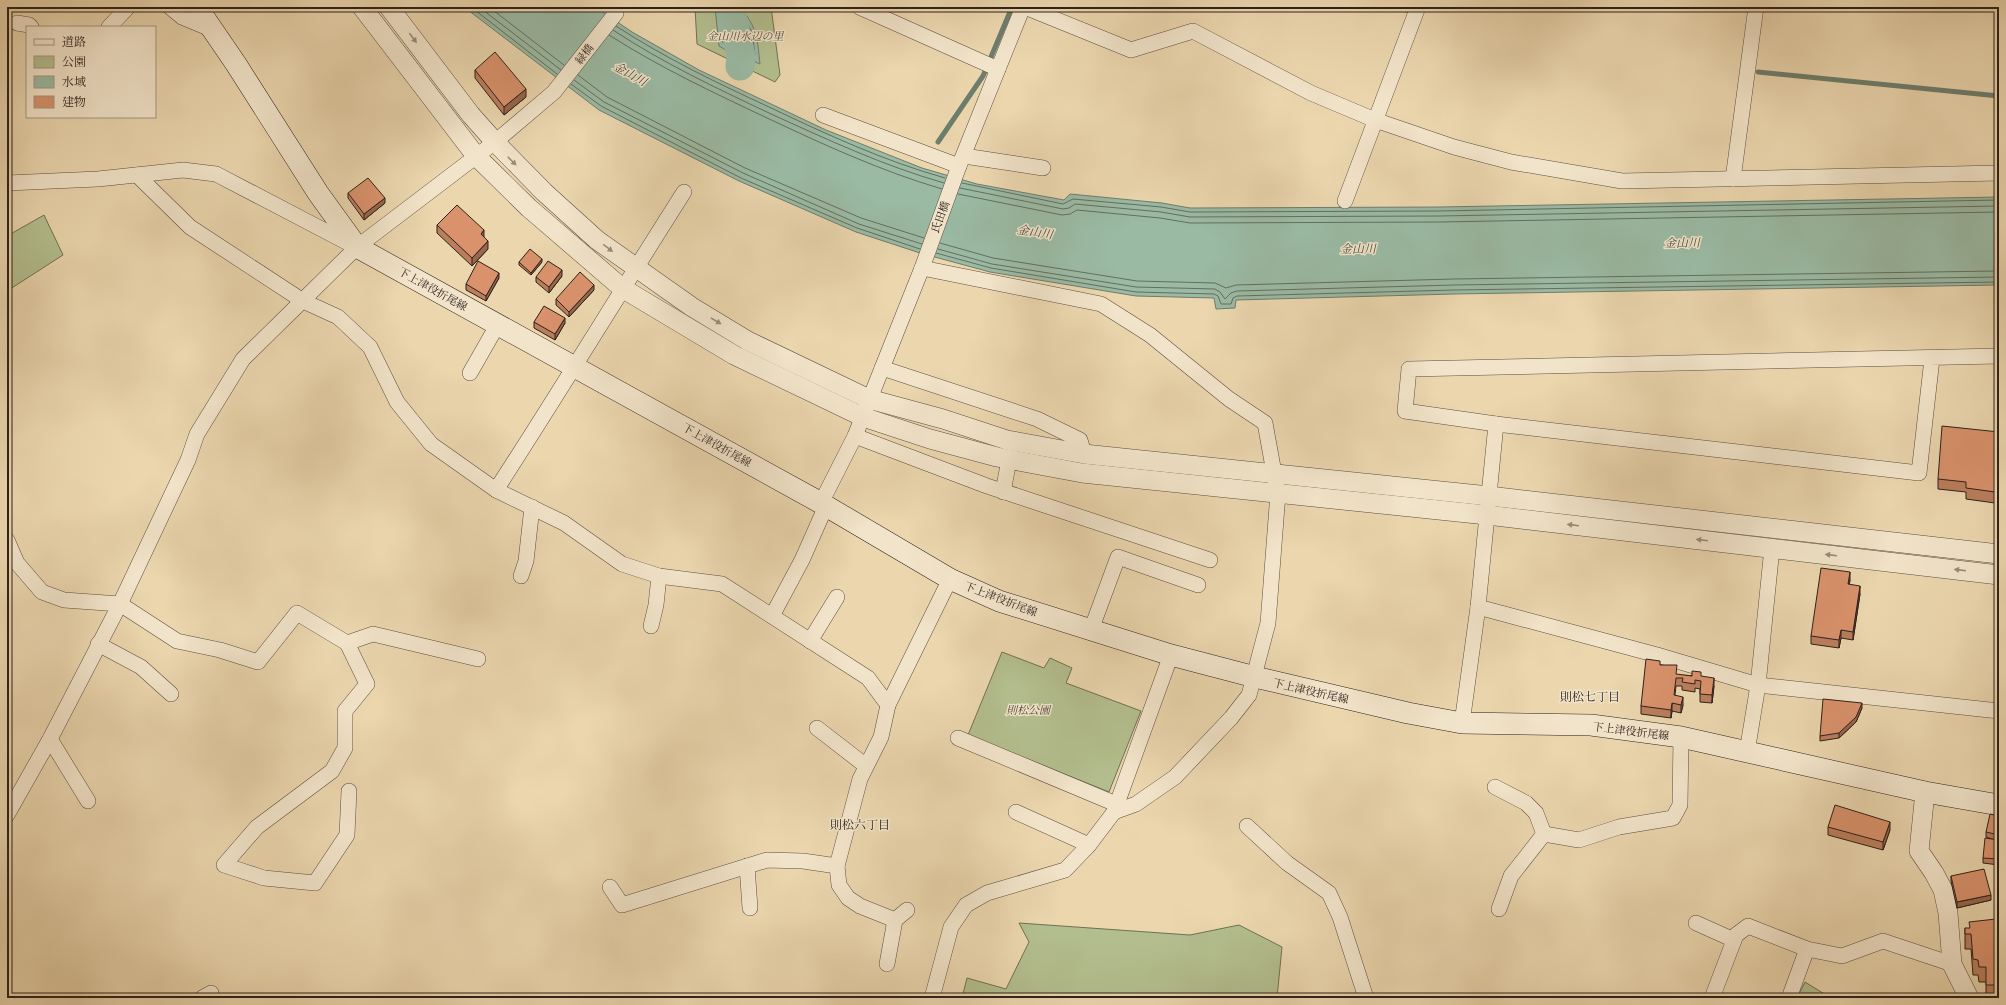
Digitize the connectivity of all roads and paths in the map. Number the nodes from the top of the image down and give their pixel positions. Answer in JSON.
{"nodes":[{"id":1,"x":128,"y":7,"type":"edge"},
{"id":2,"x":170,"y":7,"type":"edge"},
{"id":3,"x":197,"y":7,"type":"edge"},
{"id":4,"x":362,"y":7,"type":"edge"},
{"id":5,"x":389,"y":7,"type":"edge"},
{"id":6,"x":860,"y":7,"type":"edge"},
{"id":7,"x":1024,"y":7,"type":"edge"},
{"id":8,"x":1418,"y":7,"type":"edge"},
{"id":9,"x":1756,"y":7,"type":"edge"},
{"id":10,"x":614,"y":12,"type":"edge"},
{"id":11,"x":17,"y":23,"type":"dead end"},
{"id":12,"x":30,"y":26,"type":"edge"},
{"id":13,"x":110,"y":26,"type":"edge"},
{"id":14,"x":211,"y":29,"type":"junction"},
{"id":15,"x":998,"y":69,"type":"junction"},
{"id":16,"x":823,"y":115,"type":"dead end"},
{"id":17,"x":1375,"y":120,"type":"junction"},
{"id":18,"x":494,"y":142,"type":"junction"},
{"id":19,"x":476,"y":156,"type":"junction"},
{"id":20,"x":960,"y":164,"type":"junction"},
{"id":21,"x":1043,"y":168,"type":"dead end"},
{"id":22,"x":1999,"y":174,"type":"edge"},
{"id":23,"x":138,"y":175,"type":"junction"},
{"id":24,"x":1733,"y":179,"type":"junction"},
{"id":25,"x":7,"y":183,"type":"edge"},
{"id":26,"x":684,"y":192,"type":"dead end"},
{"id":27,"x":1345,"y":201,"type":"dead end"},
{"id":28,"x":357,"y":247,"type":"junction"},
{"id":29,"x":923,"y":265,"type":"junction"},
{"id":30,"x":635,"y":268,"type":"junction"},
{"id":31,"x":622,"y":288,"type":"junction"},
{"id":32,"x":303,"y":301,"type":"junction"},
{"id":33,"x":498,"y":324,"type":"junction"},
{"id":34,"x":1999,"y":356,"type":"edge"},
{"id":35,"x":1932,"y":359,"type":"junction"},
{"id":36,"x":575,"y":366,"type":"junction"},
{"id":37,"x":882,"y":368,"type":"junction"},
{"id":38,"x":470,"y":373,"type":"dead end"},
{"id":39,"x":869,"y":399,"type":"junction"},
{"id":40,"x":863,"y":417,"type":"junction"},
{"id":41,"x":1496,"y":424,"type":"junction"},
{"id":42,"x":855,"y":436,"type":"junction"},
{"id":43,"x":1084,"y":454,"type":"junction"},
{"id":44,"x":1009,"y":460,"type":"junction"},
{"id":45,"x":1274,"y":474,"type":"junction"},
{"id":46,"x":496,"y":490,"type":"junction"},
{"id":47,"x":1003,"y":492,"type":"junction"},
{"id":48,"x":1278,"y":495,"type":"junction"},
{"id":49,"x":1489,"y":496,"type":"junction"},
{"id":50,"x":823,"y":505,"type":"junction"},
{"id":51,"x":532,"y":507,"type":"junction"},
{"id":52,"x":1488,"y":515,"type":"junction"},
{"id":53,"x":7,"y":540,"type":"edge"},
{"id":54,"x":1772,"y":548,"type":"junction"},
{"id":55,"x":1999,"y":554,"type":"edge"},
{"id":56,"x":1210,"y":560,"type":"dead end"},
{"id":57,"x":1999,"y":574,"type":"edge"},
{"id":58,"x":521,"y":576,"type":"dead end"},
{"id":59,"x":659,"y":576,"type":"junction"},
{"id":60,"x":950,"y":579,"type":"junction"},
{"id":61,"x":1198,"y":585,"type":"dead end"},
{"id":62,"x":837,"y":597,"type":"dead end"},
{"id":63,"x":120,"y":604,"type":"junction"},
{"id":64,"x":1478,"y":608,"type":"junction"},
{"id":65,"x":772,"y":616,"type":"junction"},
{"id":66,"x":651,"y":626,"type":"dead end"},
{"id":67,"x":1091,"y":630,"type":"junction"},
{"id":68,"x":810,"y":641,"type":"junction"},
{"id":69,"x":347,"y":643,"type":"junction"},
{"id":70,"x":98,"y":644,"type":"junction"},
{"id":71,"x":1171,"y":655,"type":"junction"},
{"id":72,"x":478,"y":659,"type":"dead end"},
{"id":73,"x":1255,"y":678,"type":"junction"},
{"id":74,"x":1758,"y":685,"type":"junction"},
{"id":75,"x":171,"y":694,"type":"dead end"},
{"id":76,"x":888,"y":705,"type":"junction"},
{"id":77,"x":1999,"y":710,"type":"edge"},
{"id":78,"x":1462,"y":723,"type":"junction"},
{"id":79,"x":817,"y":728,"type":"dead end"},
{"id":80,"x":1681,"y":737,"type":"junction"},
{"id":81,"x":958,"y":738,"type":"dead end"},
{"id":82,"x":50,"y":739,"type":"junction"},
{"id":83,"x":1747,"y":752,"type":"junction"},
{"id":84,"x":866,"y":766,"type":"junction"},
{"id":85,"x":1495,"y":787,"type":"dead end"},
{"id":86,"x":349,"y":791,"type":"dead end"},
{"id":87,"x":1925,"y":792,"type":"junction"},
{"id":88,"x":88,"y":801,"type":"dead end"},
{"id":89,"x":1999,"y":805,"type":"edge"},
{"id":90,"x":1115,"y":808,"type":"junction"},
{"id":91,"x":1016,"y":812,"type":"dead end"},
{"id":92,"x":7,"y":815,"type":"edge"},
{"id":93,"x":1247,"y":826,"type":"dead end"},
{"id":94,"x":1544,"y":834,"type":"junction"},
{"id":95,"x":1089,"y":845,"type":"junction"},
{"id":96,"x":747,"y":866,"type":"junction"},
{"id":97,"x":837,"y":866,"type":"junction"},
{"id":98,"x":610,"y":887,"type":"dead end"},
{"id":99,"x":750,"y":908,"type":"dead end"},
{"id":100,"x":1500,"y":909,"type":"dead end"},
{"id":101,"x":907,"y":910,"type":"dead end"},
{"id":102,"x":895,"y":920,"type":"junction"},
{"id":103,"x":1696,"y":923,"type":"dead end"},
{"id":104,"x":1734,"y":940,"type":"junction"},
{"id":105,"x":1807,"y":949,"type":"junction"},
{"id":106,"x":887,"y":964,"type":"dead end"},
{"id":107,"x":1952,"y":964,"type":"junction"},
{"id":108,"x":932,"y":998,"type":"edge"},
{"id":109,"x":1366,"y":998,"type":"edge"},
{"id":110,"x":1712,"y":998,"type":"edge"},
{"id":111,"x":1789,"y":998,"type":"edge"},
{"id":112,"x":1969,"y":998,"type":"edge"}],
"edges":[{"from":1,"to":13,"type":"street"},
{"from":2,"to":14,"type":"street"},
{"from":3,"to":14,"type":"main road","name":"下上津役折尾線"},
{"from":4,"to":19,"type":"street"},
{"from":5,"to":18,"type":"street","one_way":true},
{"from":6,"to":15,"type":"street"},
{"from":7,"to":15,"type":"street","name":"氏田橋"},
{"from":7,"to":17,"type":"street"},
{"from":8,"to":17,"type":"street"},
{"from":9,"to":24,"type":"street"},
{"from":10,"to":18,"type":"street","name":"緑橋"},
{"from":11,"to":12,"type":"street"},
{"from":14,"to":28,"type":"main road","name":"下上津役折尾線"},
{"from":15,"to":20,"type":"street","name":"氏田橋"},
{"from":16,"to":20,"type":"street"},
{"from":17,"to":24,"type":"street"},
{"from":17,"to":27,"type":"street"},
{"from":18,"to":19,"type":"street","name":"緑橋"},
{"from":18,"to":30,"type":"street","one_way":true},
{"from":19,"to":28,"type":"street","name":"緑橋"},
{"from":19,"to":31,"type":"street"},
{"from":20,"to":21,"type":"street"},
{"from":20,"to":29,"type":"street","name":"氏田橋"},
{"from":22,"to":24,"type":"street"},
{"from":23,"to":25,"type":"street"},
{"from":23,"to":28,"type":"street"},
{"from":23,"to":32,"type":"street"},
{"from":26,"to":30,"type":"street"},
{"from":28,"to":32,"type":"street","name":"緑橋"},
{"from":28,"to":33,"type":"main road","name":"下上津役折尾線"},
{"from":29,"to":37,"type":"street","name":"氏田橋"},
{"from":29,"to":45,"type":"street"},
{"from":30,"to":31,"type":"street"},
{"from":30,"to":39,"type":"street","one_way":true},
{"from":31,"to":36,"type":"street"},
{"from":31,"to":40,"type":"street"},
{"from":32,"to":46,"type":"street"},
{"from":32,"to":63,"type":"street","name":"緑橋"},
{"from":33,"to":36,"type":"main road","name":"下上津役折尾線"},
{"from":33,"to":38,"type":"street"},
{"from":34,"to":35,"type":"street"},
{"from":35,"to":41,"type":"street"},
{"from":35,"to":41,"type":"street"},
{"from":36,"to":46,"type":"street"},
{"from":36,"to":50,"type":"main road","name":"下上津役折尾線"},
{"from":37,"to":39,"type":"street","name":"氏田橋"},
{"from":37,"to":43,"type":"street"},
{"from":39,"to":40,"type":"street","name":"氏田橋"},
{"from":39,"to":43,"type":"street"},
{"from":40,"to":42,"type":"street","name":"氏田橋"},
{"from":40,"to":44,"type":"street"},
{"from":41,"to":49,"type":"street"},
{"from":42,"to":47,"type":"street"},
{"from":42,"to":50,"type":"street","name":"氏田橋"},
{"from":43,"to":45,"type":"street"},
{"from":44,"to":47,"type":"street"},
{"from":44,"to":48,"type":"street"},
{"from":45,"to":48,"type":"street"},
{"from":45,"to":49,"type":"street"},
{"from":46,"to":51,"type":"street"},
{"from":47,"to":56,"type":"street"},
{"from":48,"to":52,"type":"street"},
{"from":48,"to":73,"type":"street"},
{"from":49,"to":52,"type":"street"},
{"from":49,"to":55,"type":"street"},
{"from":50,"to":60,"type":"main road","name":"下上津役折尾線"},
{"from":50,"to":65,"type":"street","name":"氏田橋"},
{"from":51,"to":58,"type":"street"},
{"from":51,"to":59,"type":"street"},
{"from":54,"to":52,"type":"street","one_way":true},
{"from":52,"to":64,"type":"street"},
{"from":53,"to":63,"type":"street"},
{"from":57,"to":54,"type":"street","one_way":true},
{"from":54,"to":74,"type":"street"},
{"from":59,"to":65,"type":"street"},
{"from":59,"to":66,"type":"street"},
{"from":60,"to":67,"type":"main road","name":"下上津役折尾線"},
{"from":60,"to":76,"type":"street"},
{"from":61,"to":67,"type":"street"},
{"from":62,"to":68,"type":"street"},
{"from":63,"to":69,"type":"street"},
{"from":63,"to":70,"type":"street","name":"緑橋"},
{"from":64,"to":74,"type":"street"},
{"from":64,"to":78,"type":"street"},
{"from":65,"to":68,"type":"street"},
{"from":67,"to":71,"type":"main road","name":"下上津役折尾線"},
{"from":68,"to":76,"type":"street"},
{"from":69,"to":72,"type":"street"},
{"from":69,"to":86,"type":"street"},
{"from":70,"to":75,"type":"street"},
{"from":70,"to":82,"type":"street","name":"緑橋"},
{"from":71,"to":73,"type":"main road","name":"下上津役折尾線"},
{"from":71,"to":90,"type":"street"},
{"from":73,"to":78,"type":"main road","name":"下上津役折尾線"},
{"from":73,"to":90,"type":"street"},
{"from":74,"to":77,"type":"street"},
{"from":74,"to":83,"type":"street"},
{"from":76,"to":84,"type":"street"},
{"from":78,"to":80,"type":"main road","name":"下上津役折尾線"},
{"from":79,"to":84,"type":"street"},
{"from":80,"to":83,"type":"main road","name":"下上津役折尾線"},
{"from":80,"to":94,"type":"street"},
{"from":81,"to":90,"type":"street"},
{"from":82,"to":88,"type":"street"},
{"from":82,"to":92,"type":"street","name":"緑橋"},
{"from":83,"to":87,"type":"main road","name":"下上津役折尾線"},
{"from":84,"to":97,"type":"street"},
{"from":85,"to":94,"type":"street"},
{"from":87,"to":89,"type":"main road","name":"下上津役折尾線"},
{"from":87,"to":107,"type":"street"},
{"from":90,"to":95,"type":"street"},
{"from":91,"to":95,"type":"street"},
{"from":93,"to":109,"type":"street"},
{"from":94,"to":100,"type":"street"},
{"from":95,"to":108,"type":"street"},
{"from":96,"to":97,"type":"street"},
{"from":96,"to":98,"type":"street"},
{"from":96,"to":99,"type":"street"},
{"from":97,"to":102,"type":"street"},
{"from":101,"to":102,"type":"street"},
{"from":102,"to":106,"type":"street"},
{"from":103,"to":104,"type":"street"},
{"from":104,"to":105,"type":"street"},
{"from":104,"to":110,"type":"street"},
{"from":105,"to":107,"type":"street"},
{"from":105,"to":111,"type":"street"},
{"from":107,"to":112,"type":"street"}]}
